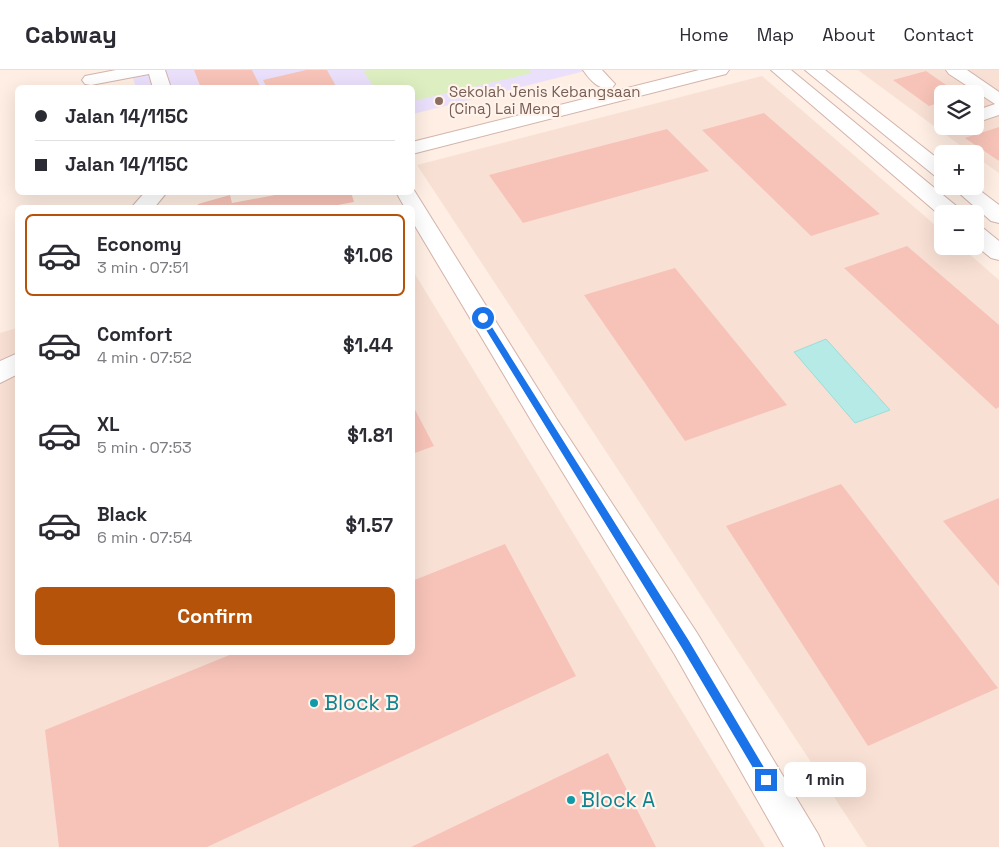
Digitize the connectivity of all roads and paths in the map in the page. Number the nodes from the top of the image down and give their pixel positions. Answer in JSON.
{"nodes":[{"id":1,"x":144,"y":70,"type":"edge"},
{"id":2,"x":156,"y":70,"type":"edge"},
{"id":3,"x":592,"y":70,"type":"edge"},
{"id":4,"x":661,"y":70,"type":"edge"},
{"id":5,"x":720,"y":70,"type":"edge"},
{"id":6,"x":762,"y":70,"type":"edge"},
{"id":7,"x":814,"y":70,"type":"edge"},
{"id":8,"x":955,"y":70,"type":"edge"},
{"id":9,"x":781,"y":72,"type":"edge"},
{"id":10,"x":94,"y":76,"type":"edge"},
{"id":11,"x":999,"y":79,"type":"edge"},
{"id":12,"x":606,"y":84,"type":"junction"},
{"id":13,"x":161,"y":85,"type":"edge"},
{"id":14,"x":978,"y":85,"type":"edge"},
{"id":15,"x":982,"y":85,"type":"edge"},
{"id":16,"x":984,"y":90,"type":"edge"},
{"id":17,"x":999,"y":100,"type":"edge"},
{"id":18,"x":999,"y":109,"type":"edge"},
{"id":19,"x":984,"y":114,"type":"edge"},
{"id":20,"x":415,"y":132,"type":"edge"},
{"id":21,"x":415,"y":147,"type":"edge"},
{"id":22,"x":934,"y":166,"type":"edge"},
{"id":23,"x":154,"y":195,"type":"edge"},
{"id":24,"x":972,"y":195,"type":"edge"},
{"id":25,"x":144,"y":205,"type":"edge"},
{"id":26,"x":941,"y":205,"type":"edge"},
{"id":27,"x":999,"y":216,"type":"edge"},
{"id":28,"x":415,"y":218,"type":"edge"},
{"id":29,"x":422,"y":238,"type":"edge"},
{"id":30,"x":984,"y":240,"type":"edge"},
{"id":31,"x":999,"y":253,"type":"edge"},
{"id":32,"x":15,"y":364,"type":"edge"},
{"id":33,"x":0,"y":373,"type":"edge"},
{"id":34,"x":805,"y":847,"type":"edge"}],
"edges":[{"from":1,"to":10,"type":"street"},
{"from":2,"to":13,"type":"street"},
{"from":3,"to":12,"type":"street"},
{"from":4,"to":12,"type":"street"},
{"from":5,"to":21,"type":"street"},
{"from":6,"to":9,"type":"street"},
{"from":7,"to":22,"type":"street"},
{"from":8,"to":14,"type":"street"},
{"from":9,"to":26,"type":"street"},
{"from":11,"to":15,"type":"street"},
{"from":12,"to":20,"type":"street"},
{"from":16,"to":17,"type":"street"},
{"from":18,"to":19,"type":"street"},
{"from":23,"to":25,"type":"street"},
{"from":24,"to":27,"type":"street"},
{"from":28,"to":29,"type":"street"},
{"from":29,"to":34,"type":"street"},
{"from":30,"to":31,"type":"street"},
{"from":32,"to":33,"type":"street"}]}
